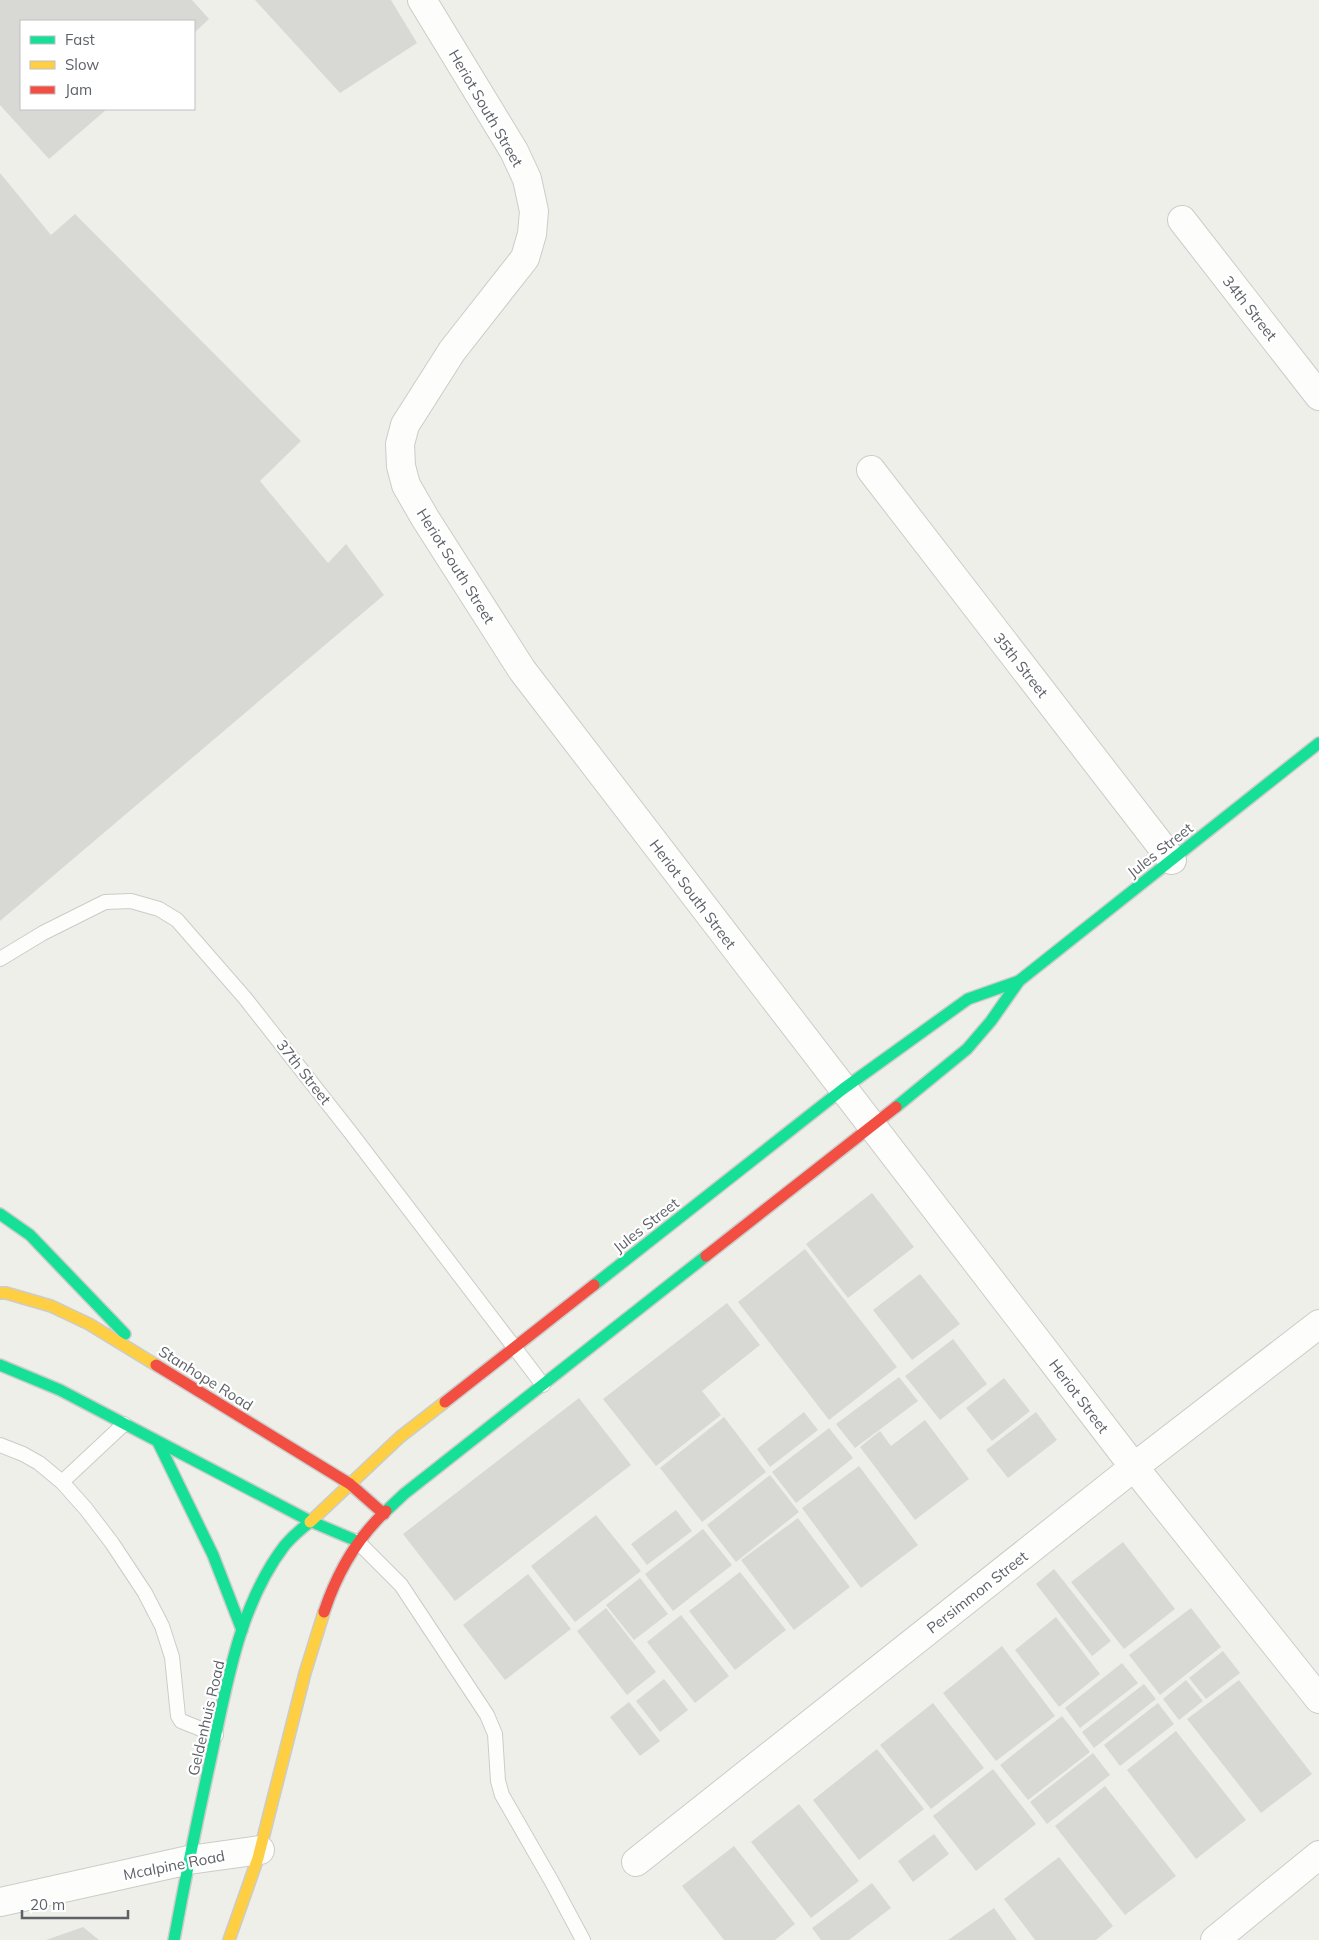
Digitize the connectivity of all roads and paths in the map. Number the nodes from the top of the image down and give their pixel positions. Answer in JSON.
{"nodes":[{"id":1,"x":422,"y":0,"type":"edge"},
{"id":2,"x":1182,"y":220,"type":"dead end"},
{"id":3,"x":1319,"y":396,"type":"edge"},
{"id":4,"x":871,"y":470,"type":"dead end"},
{"id":5,"x":1319,"y":743,"type":"edge"},
{"id":6,"x":1172,"y":860,"type":"junction"},
{"id":7,"x":0,"y":959,"type":"edge"},
{"id":8,"x":1019,"y":981,"type":"junction"},
{"id":9,"x":842,"y":1089,"type":"junction"},
{"id":10,"x":873,"y":1127,"type":"junction"},
{"id":11,"x":0,"y":1214,"type":"edge"},
{"id":12,"x":0,"y":1293,"type":"edge"},
{"id":13,"x":1319,"y":1324,"type":"edge"},
{"id":14,"x":516,"y":1347,"type":"junction"},
{"id":15,"x":153,"y":1363,"type":"junction"},
{"id":16,"x":0,"y":1365,"type":"edge"},
{"id":17,"x":544,"y":1385,"type":"junction"},
{"id":18,"x":124,"y":1424,"type":"junction"},
{"id":19,"x":158,"y":1442,"type":"junction"},
{"id":20,"x":0,"y":1445,"type":"edge"},
{"id":21,"x":1134,"y":1467,"type":"junction"},
{"id":22,"x":62,"y":1482,"type":"junction"},
{"id":23,"x":350,"y":1484,"type":"junction"},
{"id":24,"x":384,"y":1514,"type":"junction"},
{"id":25,"x":310,"y":1521,"type":"junction"},
{"id":26,"x":357,"y":1541,"type":"junction"},
{"id":27,"x":242,"y":1630,"type":"junction"},
{"id":28,"x":1319,"y":1700,"type":"edge"},
{"id":29,"x":216,"y":1735,"type":"junction"},
{"id":30,"x":260,"y":1850,"type":"junction"},
{"id":31,"x":1319,"y":1855,"type":"edge"},
{"id":32,"x":189,"y":1860,"type":"junction"},
{"id":33,"x":636,"y":1862,"type":"dead end"},
{"id":34,"x":0,"y":1902,"type":"edge"},
{"id":35,"x":174,"y":1940,"type":"edge"},
{"id":36,"x":229,"y":1940,"type":"edge"},
{"id":37,"x":583,"y":1940,"type":"edge"},
{"id":38,"x":1215,"y":1940,"type":"edge"}],
"edges":[{"from":1,"to":9,"type":"street","name":"Heriot South Street"},
{"from":2,"to":3,"type":"street","name":"34th Street"},
{"from":4,"to":6,"type":"street","name":"35th Street"},
{"from":5,"to":6,"type":"main road","name":"Jules Street"},
{"from":6,"to":8,"type":"main road","name":"Jules Street"},
{"from":7,"to":14,"type":"lane","name":"37th Street"},
{"from":8,"to":9,"type":"main road","name":"Jules Street"},
{"from":8,"to":10,"type":"main road","name":"Jules Street"},
{"from":9,"to":10,"type":"street","name":"Heriot Street"},
{"from":9,"to":14,"type":"main road","name":"Jules Street"},
{"from":10,"to":17,"type":"main road","name":"Jules Street"},
{"from":10,"to":21,"type":"street","name":"Heriot Street"},
{"from":11,"to":15,"type":"main road"},
{"from":12,"to":15,"type":"main road","name":"Stanhope Road"},
{"from":13,"to":21,"type":"street","name":"Persimmon Street"},
{"from":14,"to":17,"type":"lane","name":"37th Street"},
{"from":14,"to":23,"type":"main road","name":"Jules Street"},
{"from":15,"to":23,"type":"main road","name":"Stanhope Road"},
{"from":16,"to":18,"type":"main road"},
{"from":17,"to":24,"type":"main road","name":"Jules Street"},
{"from":18,"to":19,"type":"main road"},
{"from":18,"to":22,"type":"lane"},
{"from":19,"to":25,"type":"main road"},
{"from":19,"to":27,"type":"main road"},
{"from":20,"to":22,"type":"lane"},
{"from":21,"to":28,"type":"street","name":"Heriot Street"},
{"from":21,"to":33,"type":"street","name":"Persimmon Street"},
{"from":22,"to":29,"type":"lane"},
{"from":23,"to":24,"type":"main road","name":"Stanhope Road"},
{"from":23,"to":25,"type":"main road","name":"Jules Street"},
{"from":24,"to":26,"type":"main road","name":"Jules Street"},
{"from":25,"to":26,"type":"main road"},
{"from":25,"to":27,"type":"main road","name":"Geldenhuis Road"},
{"from":26,"to":30,"type":"main road"},
{"from":26,"to":37,"type":"lane"},
{"from":27,"to":29,"type":"main road","name":"Geldenhuis Road"},
{"from":29,"to":32,"type":"main road","name":"Geldenhuis Road"},
{"from":30,"to":32,"type":"street","name":"Mcalpine Road"},
{"from":30,"to":36,"type":"main road"},
{"from":31,"to":38,"type":"street"},
{"from":32,"to":34,"type":"street","name":"Mcalpine Road"},
{"from":32,"to":35,"type":"main road","name":"Geldenhuis Road"}]}
